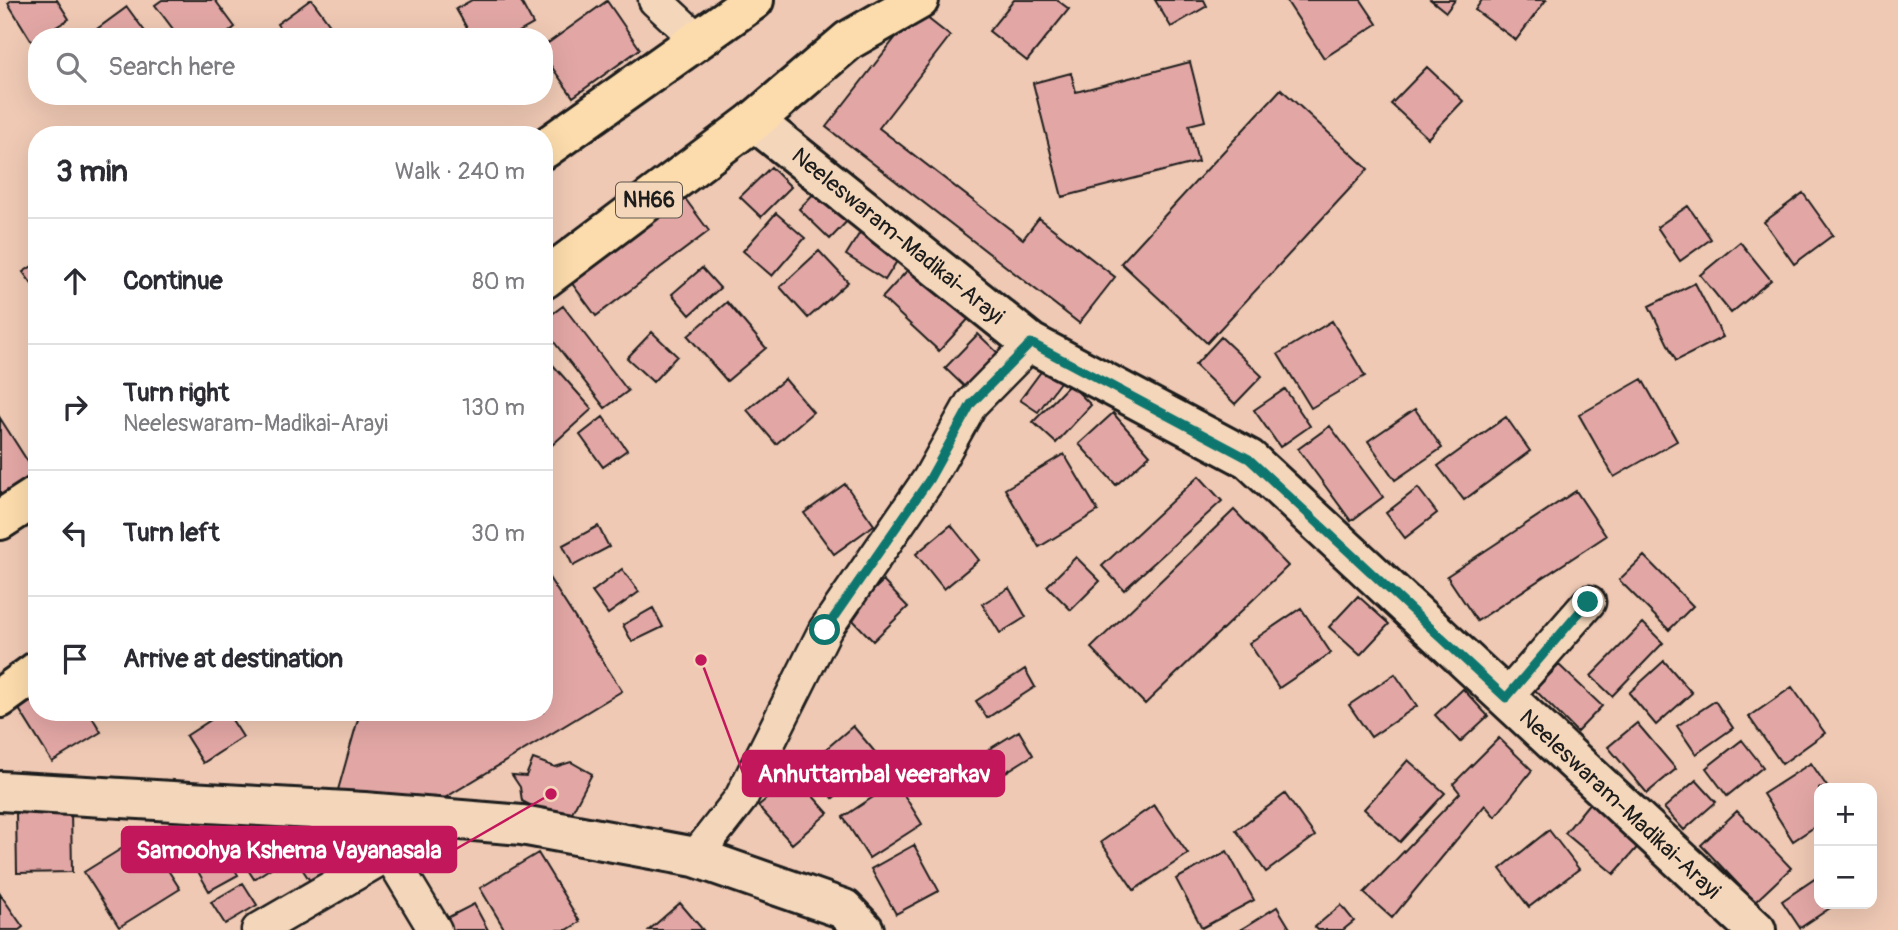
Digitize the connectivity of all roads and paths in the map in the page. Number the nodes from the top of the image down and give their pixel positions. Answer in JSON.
{"nodes":[{"id":1,"x":655,"y":0,"type":"edge"},
{"id":2,"x":754,"y":0,"type":"edge"},
{"id":3,"x":919,"y":0,"type":"edge"},
{"id":4,"x":698,"y":40,"type":"junction"},
{"id":5,"x":754,"y":121,"type":"junction"},
{"id":6,"x":553,"y":143,"type":"edge"},
{"id":7,"x":553,"y":272,"type":"edge"},
{"id":8,"x":1031,"y":343,"type":"junction"},
{"id":9,"x":28,"y":502,"type":"edge"},
{"id":10,"x":0,"y":520,"type":"edge"},
{"id":11,"x":1588,"y":602,"type":"dead end"},
{"id":12,"x":28,"y":678,"type":"edge"},
{"id":13,"x":0,"y":698,"type":"edge"},
{"id":14,"x":1506,"y":698,"type":"junction"},
{"id":15,"x":0,"y":792,"type":"edge"},
{"id":16,"x":364,"y":812,"type":"junction"},
{"id":17,"x":389,"y":854,"type":"junction"},
{"id":18,"x":695,"y":857,"type":"junction"},
{"id":19,"x":258,"y":930,"type":"edge"},
{"id":20,"x":435,"y":930,"type":"edge"},
{"id":21,"x":864,"y":930,"type":"edge"},
{"id":22,"x":1756,"y":930,"type":"edge"}],
"edges":[{"from":1,"to":4,"type":"street"},
{"from":2,"to":4,"type":"highway"},
{"from":3,"to":5,"type":"highway","number":"NH66"},
{"from":4,"to":6,"type":"highway"},
{"from":5,"to":7,"type":"highway","number":"NH66"},
{"from":5,"to":8,"type":"main road","name":"Neeleswaram-Madikai-Arayi"},
{"from":8,"to":14,"type":"main road","name":"Neeleswaram-Madikai-Arayi"},
{"from":8,"to":18,"type":"street"},
{"from":9,"to":10,"type":"highway"},
{"from":11,"to":14,"type":"street"},
{"from":12,"to":13,"type":"highway"},
{"from":14,"to":22,"type":"main road","name":"Neeleswaram-Madikai-Arayi"},
{"from":15,"to":16,"type":"main road"},
{"from":16,"to":17,"type":"street"},
{"from":16,"to":18,"type":"main road"},
{"from":17,"to":19,"type":"street"},
{"from":17,"to":20,"type":"street"},
{"from":18,"to":21,"type":"main road"}]}
